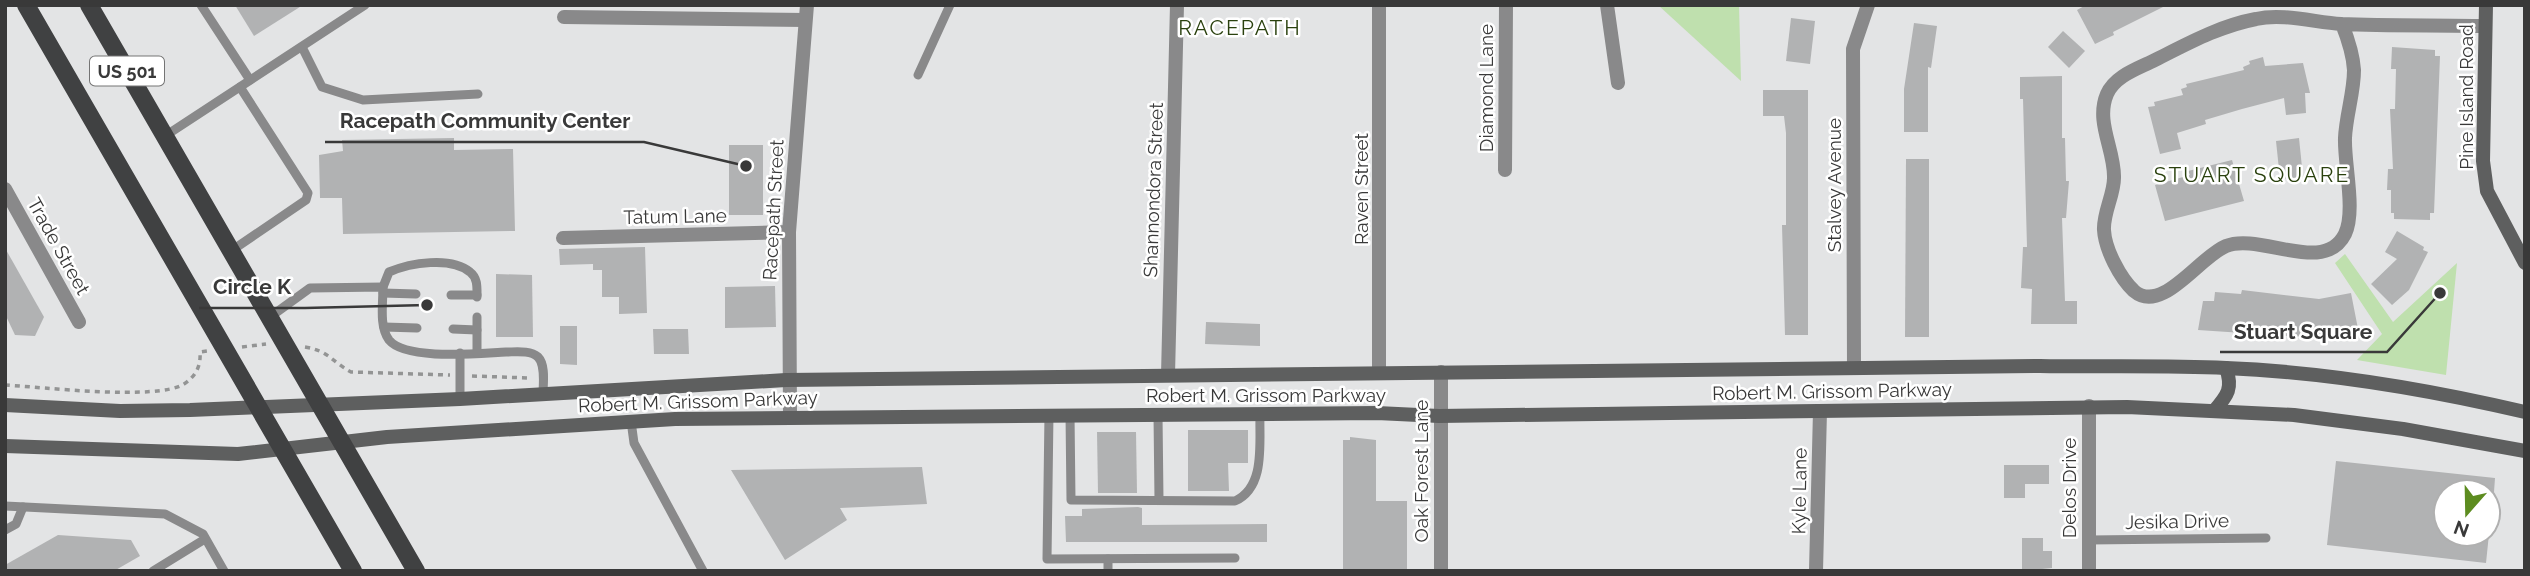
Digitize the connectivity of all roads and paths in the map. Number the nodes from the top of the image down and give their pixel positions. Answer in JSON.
{"nodes":[{"id":1,"x":26,"y":5,"type":"edge"},
{"id":2,"x":89,"y":5,"type":"edge"},
{"id":3,"x":201,"y":5,"type":"edge"},
{"id":4,"x":365,"y":5,"type":"edge"},
{"id":5,"x":950,"y":5,"type":"edge"},
{"id":6,"x":1177,"y":5,"type":"edge"},
{"id":7,"x":1379,"y":5,"type":"edge"},
{"id":8,"x":1506,"y":5,"type":"edge"},
{"id":9,"x":1607,"y":5,"type":"edge"},
{"id":10,"x":1868,"y":5,"type":"edge"},
{"id":11,"x":2486,"y":5,"type":"edge"},
{"id":12,"x":806,"y":13,"type":"edge"},
{"id":13,"x":564,"y":18,"type":"dead end"},
{"id":14,"x":2342,"y":24,"type":"junction"},
{"id":15,"x":2484,"y":26,"type":"junction"},
{"id":16,"x":302,"y":47,"type":"junction"},
{"id":17,"x":918,"y":75,"type":"dead end"},
{"id":18,"x":250,"y":80,"type":"junction"},
{"id":19,"x":1618,"y":83,"type":"dead end"},
{"id":20,"x":240,"y":87,"type":"junction"},
{"id":21,"x":478,"y":94,"type":"dead end"},
{"id":22,"x":165,"y":136,"type":"junction"},
{"id":23,"x":1505,"y":170,"type":"dead end"},
{"id":24,"x":5,"y":189,"type":"edge"},
{"id":25,"x":789,"y":232,"type":"junction"},
{"id":26,"x":563,"y":237,"type":"dead end"},
{"id":27,"x":231,"y":251,"type":"junction"},
{"id":28,"x":2525,"y":263,"type":"edge"},
{"id":29,"x":383,"y":290,"type":"junction"},
{"id":30,"x":416,"y":294,"type":"dead end"},
{"id":31,"x":451,"y":295,"type":"dead end"},
{"id":32,"x":270,"y":317,"type":"junction"},
{"id":33,"x":477,"y":317,"type":"dead end"},
{"id":34,"x":79,"y":322,"type":"dead end"},
{"id":35,"x":384,"y":327,"type":"junction"},
{"id":36,"x":417,"y":328,"type":"dead end"},
{"id":37,"x":453,"y":330,"type":"dead end"},
{"id":38,"x":477,"y":330,"type":"junction"},
{"id":39,"x":460,"y":353,"type":"junction"},
{"id":40,"x":477,"y":353,"type":"junction"},
{"id":41,"x":1854,"y":367,"type":"junction"},
{"id":42,"x":2226,"y":368,"type":"junction"},
{"id":43,"x":1441,"y":372,"type":"junction"},
{"id":44,"x":1379,"y":373,"type":"junction"},
{"id":45,"x":1168,"y":375,"type":"junction"},
{"id":46,"x":789,"y":380,"type":"junction"},
{"id":47,"x":543,"y":394,"type":"junction"},
{"id":48,"x":460,"y":399,"type":"junction"},
{"id":49,"x":5,"y":405,"type":"edge"},
{"id":50,"x":321,"y":405,"type":"junction"},
{"id":51,"x":2088,"y":406,"type":"junction"},
{"id":52,"x":260,"y":407,"type":"junction"},
{"id":53,"x":1820,"y":411,"type":"junction"},
{"id":54,"x":2214,"y":411,"type":"junction"},
{"id":55,"x":2525,"y":412,"type":"edge"},
{"id":56,"x":1049,"y":414,"type":"junction"},
{"id":57,"x":1070,"y":414,"type":"junction"},
{"id":58,"x":1260,"y":414,"type":"junction"},
{"id":59,"x":1158,"y":415,"type":"junction"},
{"id":60,"x":790,"y":416,"type":"junction"},
{"id":61,"x":1439,"y":416,"type":"junction"},
{"id":62,"x":631,"y":421,"type":"junction"},
{"id":63,"x":343,"y":442,"type":"junction"},
{"id":64,"x":5,"y":446,"type":"edge"},
{"id":65,"x":285,"y":451,"type":"junction"},
{"id":66,"x":2525,"y":451,"type":"edge"},
{"id":67,"x":1159,"y":500,"type":"junction"},
{"id":68,"x":5,"y":506,"type":"edge"},
{"id":69,"x":23,"y":507,"type":"junction"},
{"id":70,"x":5,"y":530,"type":"edge"},
{"id":71,"x":2266,"y":538,"type":"dead end"},
{"id":72,"x":205,"y":539,"type":"junction"},
{"id":73,"x":2089,"y":540,"type":"junction"},
{"id":74,"x":1235,"y":558,"type":"dead end"},
{"id":75,"x":1047,"y":559,"type":"junction"},
{"id":76,"x":1108,"y":559,"type":"junction"},
{"id":77,"x":153,"y":571,"type":"edge"},
{"id":78,"x":224,"y":571,"type":"edge"},
{"id":79,"x":353,"y":571,"type":"edge"},
{"id":80,"x":416,"y":571,"type":"edge"},
{"id":81,"x":703,"y":571,"type":"edge"},
{"id":82,"x":1047,"y":571,"type":"edge"},
{"id":83,"x":1108,"y":571,"type":"edge"},
{"id":84,"x":1441,"y":571,"type":"edge"},
{"id":85,"x":1816,"y":571,"type":"edge"},
{"id":86,"x":2089,"y":571,"type":"edge"}],
"edges":[{"from":1,"to":52,"type":"main road","number":"US 501"},
{"from":2,"to":22,"type":"main road","number":"US 501"},
{"from":3,"to":18,"type":"lane"},
{"from":4,"to":16,"type":"lane"},
{"from":5,"to":17,"type":"lane"},
{"from":6,"to":45,"type":"street","name":"Shannondora Street"},
{"from":7,"to":44,"type":"street","name":"Raven Street"},
{"from":8,"to":23,"type":"street","name":"Diamond Lane"},
{"from":9,"to":19,"type":"street"},
{"from":10,"to":41,"type":"street","name":"Stalvey Avenue"},
{"from":11,"to":15,"type":"main road","name":"Pine Island Road"},
{"from":12,"to":13,"type":"street"},
{"from":12,"to":25,"type":"street","name":"Racepath Street"},
{"from":14,"to":14,"type":"street"},
{"from":14,"to":15,"type":"street"},
{"from":15,"to":28,"type":"main road","name":"Pine Island Road"},
{"from":16,"to":18,"type":"lane"},
{"from":16,"to":21,"type":"lane"},
{"from":18,"to":20,"type":"lane"},
{"from":20,"to":22,"type":"lane"},
{"from":20,"to":27,"type":"lane"},
{"from":22,"to":27,"type":"main road","number":"US 501"},
{"from":24,"to":34,"type":"street","name":"Trade Street"},
{"from":25,"to":26,"type":"street","name":"Tatum Lane"},
{"from":25,"to":46,"type":"street","name":"Racepath Street"},
{"from":27,"to":32,"type":"main road","number":"US 501"},
{"from":29,"to":30,"type":"lane"},
{"from":29,"to":31,"type":"lane"},
{"from":29,"to":32,"type":"lane"},
{"from":29,"to":35,"type":"lane"},
{"from":32,"to":50,"type":"main road","number":"US 501"},
{"from":33,"to":38,"type":"lane"},
{"from":35,"to":36,"type":"lane"},
{"from":35,"to":39,"type":"lane"},
{"from":37,"to":38,"type":"lane"},
{"from":38,"to":40,"type":"lane"},
{"from":39,"to":40,"type":"lane"},
{"from":39,"to":48,"type":"lane"},
{"from":40,"to":47,"type":"lane"},
{"from":41,"to":42,"type":"main road","name":"Robert M. Grissom Parkway"},
{"from":41,"to":43,"type":"main road","name":"Robert M. Grissom Parkway"},
{"from":42,"to":54,"type":"main road"},
{"from":42,"to":55,"type":"main road","name":"Robert M. Grissom Parkway"},
{"from":43,"to":44,"type":"main road","name":"Robert M. Grissom Parkway"},
{"from":43,"to":61,"type":"street","name":"Oak Forest Lane"},
{"from":44,"to":45,"type":"main road","name":"Robert M. Grissom Parkway"},
{"from":45,"to":46,"type":"main road","name":"Robert M. Grissom Parkway"},
{"from":46,"to":47,"type":"main road","name":"Robert M. Grissom Parkway"},
{"from":46,"to":60,"type":"street","name":"Racepath Street"},
{"from":47,"to":48,"type":"main road","name":"Robert M. Grissom Parkway"},
{"from":48,"to":50,"type":"main road","name":"Robert M. Grissom Parkway"},
{"from":49,"to":52,"type":"main road","name":"Robert M. Grissom Parkway"},
{"from":50,"to":52,"type":"main road","name":"Robert M. Grissom Parkway"},
{"from":50,"to":63,"type":"main road","number":"US 501"},
{"from":51,"to":53,"type":"main road","name":"Robert M. Grissom Parkway"},
{"from":51,"to":54,"type":"main road","name":"Robert M. Grissom Parkway"},
{"from":51,"to":73,"type":"street","name":"Delos Drive"},
{"from":52,"to":65,"type":"main road","number":"US 501"},
{"from":53,"to":61,"type":"main road","name":"Robert M. Grissom Parkway"},
{"from":53,"to":85,"type":"street","name":"Kyle Lane"},
{"from":54,"to":66,"type":"main road","name":"Robert M. Grissom Parkway"},
{"from":56,"to":57,"type":"main road","name":"Robert M. Grissom Parkway"},
{"from":56,"to":60,"type":"main road","name":"Robert M. Grissom Parkway"},
{"from":56,"to":75,"type":"lane"},
{"from":57,"to":59,"type":"main road","name":"Robert M. Grissom Parkway"},
{"from":57,"to":67,"type":"lane"},
{"from":58,"to":59,"type":"main road","name":"Robert M. Grissom Parkway"},
{"from":58,"to":61,"type":"main road","name":"Robert M. Grissom Parkway"},
{"from":58,"to":67,"type":"lane"},
{"from":59,"to":67,"type":"lane"},
{"from":60,"to":62,"type":"main road","name":"Robert M. Grissom Parkway"},
{"from":61,"to":84,"type":"street","name":"Oak Forest Lane"},
{"from":62,"to":63,"type":"main road","name":"Robert M. Grissom Parkway"},
{"from":62,"to":81,"type":"lane"},
{"from":63,"to":65,"type":"main road","name":"Robert M. Grissom Parkway"},
{"from":63,"to":80,"type":"main road","number":"US 501"},
{"from":64,"to":65,"type":"main road","name":"Robert M. Grissom Parkway"},
{"from":65,"to":79,"type":"main road","number":"US 501"},
{"from":68,"to":69,"type":"lane"},
{"from":69,"to":70,"type":"lane"},
{"from":69,"to":72,"type":"lane"},
{"from":71,"to":73,"type":"lane","name":"Jesika Drive"},
{"from":72,"to":77,"type":"lane"},
{"from":72,"to":78,"type":"lane"},
{"from":73,"to":86,"type":"street","name":"Delos Drive"},
{"from":74,"to":76,"type":"lane"},
{"from":75,"to":76,"type":"lane"},
{"from":75,"to":82,"type":"lane"},
{"from":76,"to":83,"type":"lane"}]}
